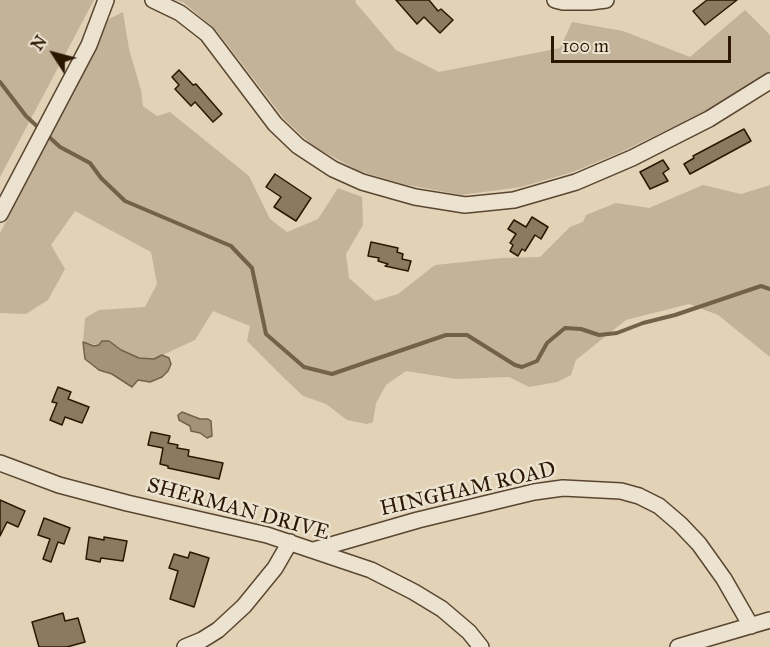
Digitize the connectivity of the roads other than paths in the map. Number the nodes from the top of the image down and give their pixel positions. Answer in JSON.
{"nodes":[{"id":1,"x":106,"y":0,"type":"edge"},
{"id":2,"x":153,"y":0,"type":"edge"},
{"id":3,"x":555,"y":0,"type":"edge"},
{"id":4,"x":606,"y":0,"type":"edge"},
{"id":5,"x":770,"y":81,"type":"edge"},
{"id":6,"x":0,"y":214,"type":"edge"},
{"id":7,"x":0,"y":463,"type":"edge"},
{"id":8,"x":290,"y":542,"type":"junction"},
{"id":9,"x":314,"y":550,"type":"junction"},
{"id":10,"x":770,"y":620,"type":"edge"},
{"id":11,"x":751,"y":626,"type":"junction"},
{"id":12,"x":185,"y":647,"type":"edge"},
{"id":13,"x":481,"y":647,"type":"edge"},
{"id":14,"x":678,"y":647,"type":"edge"}],
"edges":[{"from":1,"to":6,"type":"street"},
{"from":2,"to":5,"type":"street"},
{"from":3,"to":4,"type":"street"},
{"from":7,"to":8,"type":"street","name":"SHERMAN DRIVE"},
{"from":8,"to":9,"type":"street","name":"SHERMAN DRIVE"},
{"from":8,"to":12,"type":"street"},
{"from":9,"to":11,"type":"street","name":"HINGHAM ROAD"},
{"from":9,"to":13,"type":"street","name":"SHERMAN DRIVE"},
{"from":10,"to":11,"type":"street"},
{"from":11,"to":14,"type":"street"}]}
